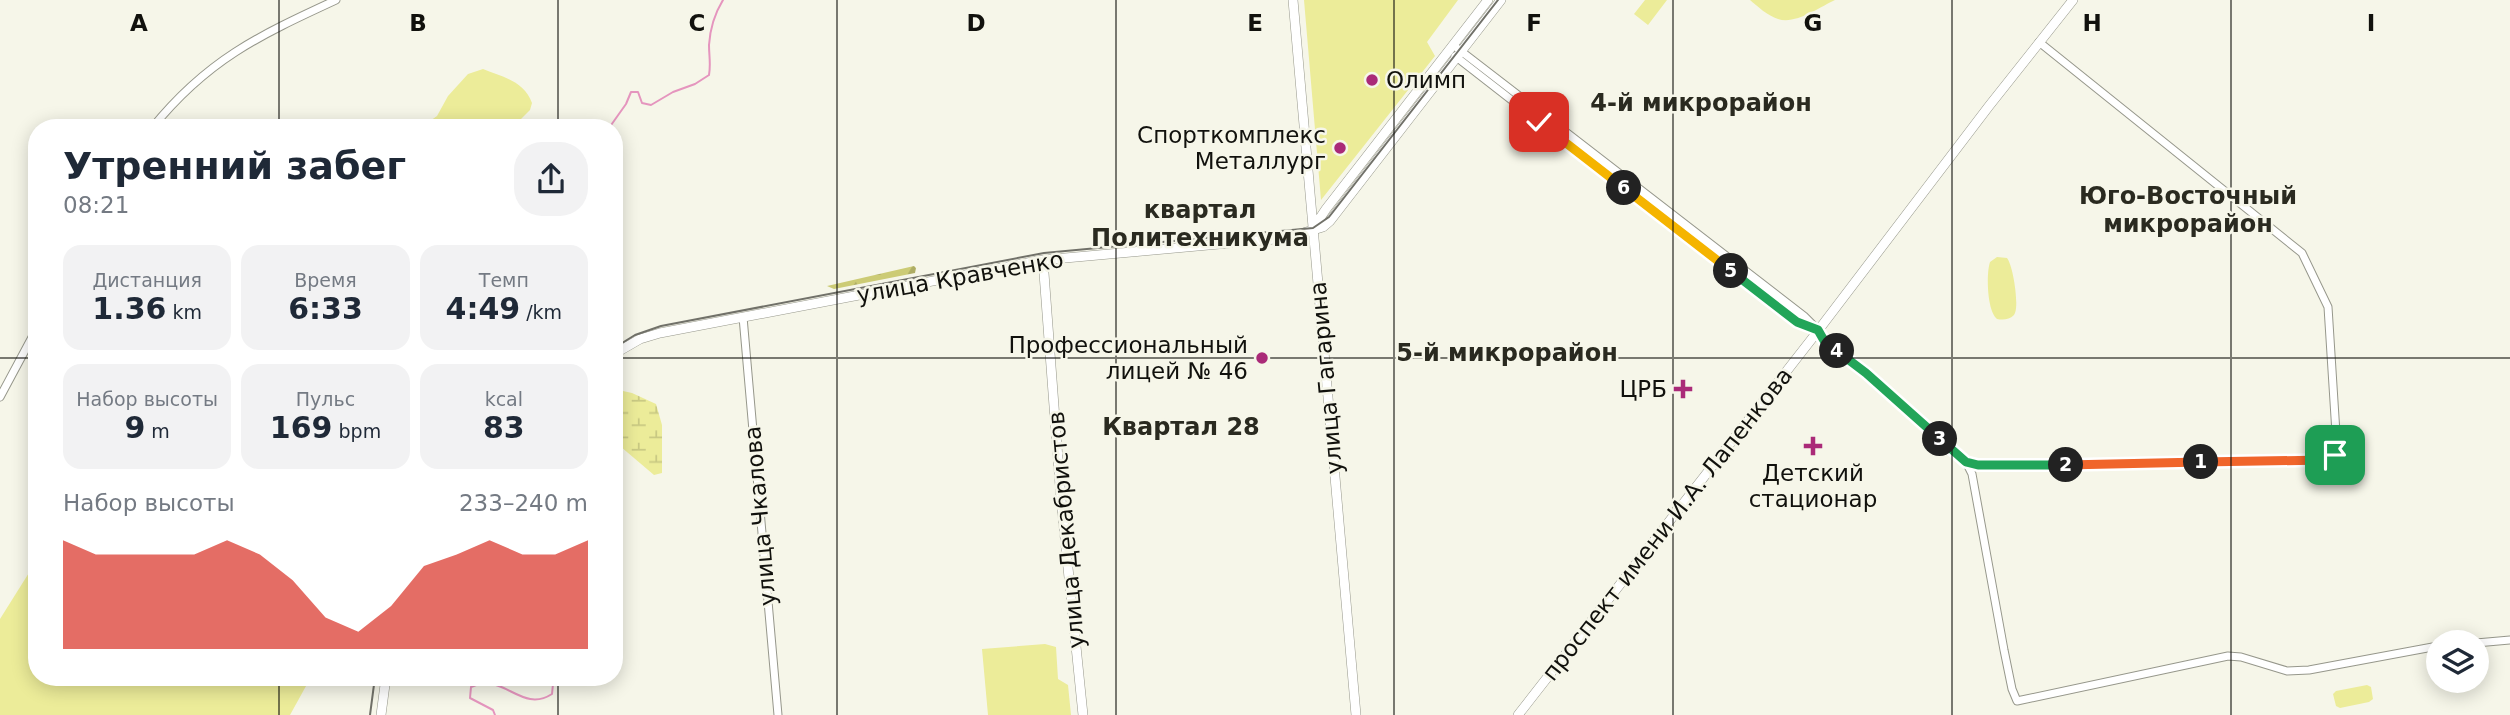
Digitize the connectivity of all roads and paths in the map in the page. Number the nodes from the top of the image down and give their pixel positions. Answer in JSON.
{"nodes":[{"id":1,"x":336,"y":0,"type":"edge"},
{"id":2,"x":1293,"y":0,"type":"edge"},
{"id":3,"x":1488,"y":0,"type":"edge"},
{"id":4,"x":1502,"y":0,"type":"edge"},
{"id":5,"x":2073,"y":0,"type":"edge"},
{"id":6,"x":2039,"y":42,"type":"junction"},
{"id":7,"x":1455,"y":51,"type":"junction"},
{"id":8,"x":160,"y":119,"type":"edge"},
{"id":9,"x":1312,"y":230,"type":"junction"},
{"id":10,"x":1043,"y":260,"type":"junction"},
{"id":11,"x":743,"y":317,"type":"junction"},
{"id":12,"x":1818,"y":330,"type":"junction"},
{"id":13,"x":28,"y":345,"type":"edge"},
{"id":14,"x":623,"y":349,"type":"edge"},
{"id":15,"x":0,"y":397,"type":"edge"},
{"id":16,"x":1966,"y":462,"type":"junction"},
{"id":17,"x":2510,"y":640,"type":"edge"},
{"id":18,"x":2489,"y":642,"type":"edge"},
{"id":19,"x":2426,"y":648,"type":"edge"},
{"id":20,"x":385,"y":686,"type":"edge"},
{"id":21,"x":381,"y":715,"type":"edge"},
{"id":22,"x":778,"y":715,"type":"edge"},
{"id":23,"x":1083,"y":715,"type":"edge"},
{"id":24,"x":1356,"y":715,"type":"edge"},
{"id":25,"x":1518,"y":715,"type":"edge"}],
"edges":[{"from":1,"to":8,"type":"street"},
{"from":2,"to":9,"type":"main road","name":"улица Гагарина"},
{"from":3,"to":7,"type":"main road","name":"улица Кравченко"},
{"from":4,"to":7,"type":"main road","name":"улица Кравченко"},
{"from":5,"to":6,"type":"main road","name":"проспект имени И.А. Лапенкова"},
{"from":6,"to":12,"type":"main road","name":"проспект имени И.А. Лапенкова"},
{"from":6,"to":16,"type":"street"},
{"from":7,"to":9,"type":"main road","name":"улица Кравченко"},
{"from":7,"to":12,"type":"street"},
{"from":9,"to":10,"type":"main road","name":"улица Кравченко"},
{"from":9,"to":24,"type":"main road","name":"улица Гагарина"},
{"from":10,"to":11,"type":"main road","name":"улица Кравченко"},
{"from":10,"to":23,"type":"main road","name":"улица Декабристов"},
{"from":11,"to":14,"type":"main road","name":"улица Кравченко"},
{"from":11,"to":22,"type":"street","name":"улица Чкалова"},
{"from":12,"to":16,"type":"street"},
{"from":12,"to":25,"type":"main road","name":"проспект имени И.А. Лапенкова"},
{"from":13,"to":15,"type":"street"},
{"from":16,"to":19,"type":"street"},
{"from":17,"to":18,"type":"street"},
{"from":20,"to":21,"type":"main road"}]}
